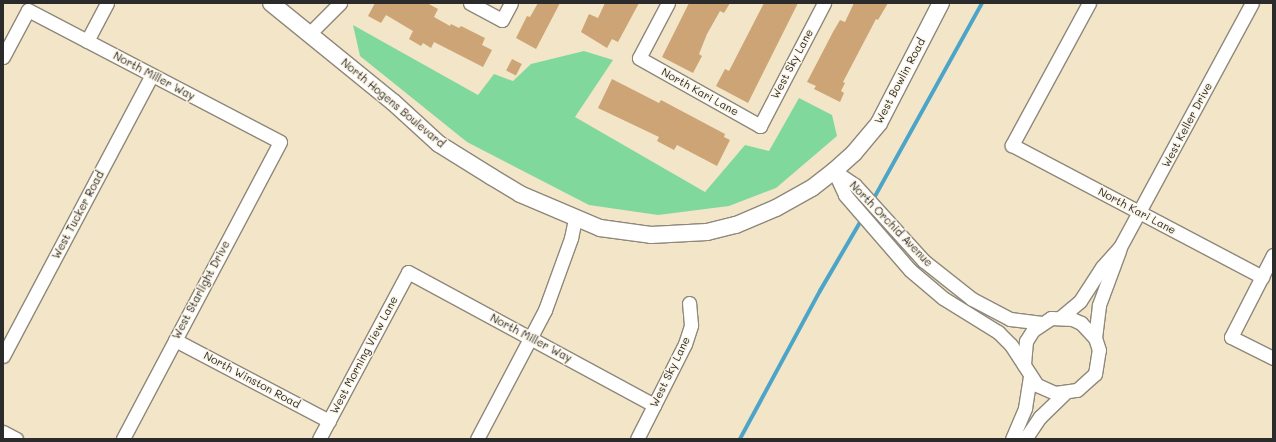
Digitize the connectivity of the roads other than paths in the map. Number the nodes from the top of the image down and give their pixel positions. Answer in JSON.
{"nodes":[{"id":1,"x":107,"y":3,"type":"edge"},
{"id":2,"x":271,"y":3,"type":"edge"},
{"id":3,"x":340,"y":3,"type":"edge"},
{"id":4,"x":470,"y":3,"type":"edge"},
{"id":5,"x":511,"y":3,"type":"edge"},
{"id":6,"x":668,"y":3,"type":"edge"},
{"id":7,"x":824,"y":3,"type":"edge"},
{"id":8,"x":941,"y":3,"type":"edge"},
{"id":9,"x":1088,"y":3,"type":"edge"},
{"id":10,"x":1252,"y":3,"type":"edge"},
{"id":11,"x":309,"y":34,"type":"junction"},
{"id":12,"x":87,"y":41,"type":"junction"},
{"id":13,"x":3,"y":57,"type":"edge"},
{"id":14,"x":152,"y":75,"type":"junction"},
{"id":15,"x":760,"y":126,"type":"joint"},
{"id":16,"x":280,"y":142,"type":"joint"},
{"id":17,"x":834,"y":171,"type":"junction"},
{"id":18,"x":1141,"y":213,"type":"junction"},
{"id":19,"x":575,"y":219,"type":"junction"},
{"id":20,"x":1120,"y":247,"type":"junction"},
{"id":21,"x":1273,"y":255,"type":"edge"},
{"id":22,"x":408,"y":272,"type":"joint"},
{"id":23,"x":1262,"y":277,"type":"junction"},
{"id":24,"x":688,"y":303,"type":"dead end"},
{"id":25,"x":1061,"y":317,"type":"junction"},
{"id":26,"x":1042,"y":322,"type":"junction"},
{"id":27,"x":530,"y":338,"type":"junction"},
{"id":28,"x":1095,"y":338,"type":"junction"},
{"id":29,"x":175,"y":340,"type":"junction"},
{"id":30,"x":3,"y":356,"type":"edge"},
{"id":31,"x":1273,"y":358,"type":"edge"},
{"id":32,"x":1024,"y":365,"type":"junction"},
{"id":33,"x":1030,"y":378,"type":"junction"},
{"id":34,"x":1065,"y":394,"type":"junction"},
{"id":35,"x":654,"y":405,"type":"junction"},
{"id":36,"x":329,"y":421,"type":"junction"},
{"id":37,"x":3,"y":432,"type":"edge"},
{"id":38,"x":16,"y":439,"type":"edge"},
{"id":39,"x":123,"y":439,"type":"edge"},
{"id":40,"x":319,"y":439,"type":"edge"},
{"id":41,"x":477,"y":439,"type":"edge"},
{"id":42,"x":636,"y":439,"type":"edge"},
{"id":43,"x":1012,"y":439,"type":"edge"},
{"id":44,"x":1025,"y":439,"type":"edge"}],
"edges":[{"from":1,"to":12,"type":"street"},
{"from":2,"to":11,"type":"street","name":"North Hogens Boulevard"},
{"from":3,"to":11,"type":"street"},
{"from":4,"to":5,"type":"street"},
{"from":6,"to":15,"type":"street","name":"North Kari Lane"},
{"from":7,"to":15,"type":"street","name":"West Sky Lane"},
{"from":8,"to":17,"type":"street","name":"West Bowlin Road"},
{"from":9,"to":18,"type":"street","name":"North Kari Lane"},
{"from":10,"to":18,"type":"street","name":"West Keller Drive"},
{"from":11,"to":19,"type":"street","name":"North Hogens Boulevard"},
{"from":12,"to":13,"type":"street","name":"North Miller Way"},
{"from":12,"to":14,"type":"street","name":"North Miller Way"},
{"from":14,"to":16,"type":"street","name":"North Miller Way"},
{"from":14,"to":30,"type":"street","name":"West Tucker Road"},
{"from":16,"to":29,"type":"street","name":"West Starlight Drive"},
{"from":17,"to":19,"type":"street","name":"North Hogens Boulevard"},
{"from":17,"to":26,"type":"street","name":"North Orchid Avenue"},
{"from":17,"to":32,"type":"street","name":"North Orchid Avenue"},
{"from":18,"to":20,"type":"street","name":"West Keller Drive"},
{"from":18,"to":23,"type":"street","name":"North Kari Lane"},
{"from":19,"to":27,"type":"street"},
{"from":20,"to":25,"type":"street","name":"West Keller Drive"},
{"from":20,"to":28,"type":"street","name":"West Keller Drive"},
{"from":21,"to":23,"type":"street"},
{"from":22,"to":27,"type":"street","name":"North Miller Way"},
{"from":22,"to":36,"type":"street","name":"West Morning View Lane"},
{"from":23,"to":31,"type":"street"},
{"from":24,"to":35,"type":"street","name":"West Sky Lane"},
{"from":25,"to":26,"type":"street"},
{"from":25,"to":28,"type":"street"},
{"from":26,"to":32,"type":"street"},
{"from":27,"to":35,"type":"street","name":"North Miller Way"},
{"from":27,"to":41,"type":"street"},
{"from":28,"to":34,"type":"street"},
{"from":29,"to":36,"type":"street","name":"North Winston Road"},
{"from":29,"to":39,"type":"street","name":"West Starlight Drive"},
{"from":32,"to":33,"type":"street"},
{"from":33,"to":34,"type":"street"},
{"from":33,"to":43,"type":"street"},
{"from":34,"to":44,"type":"street"},
{"from":35,"to":42,"type":"street","name":"West Sky Lane"},
{"from":36,"to":40,"type":"street","name":"West Morning View Lane"},
{"from":37,"to":38,"type":"street"}]}
